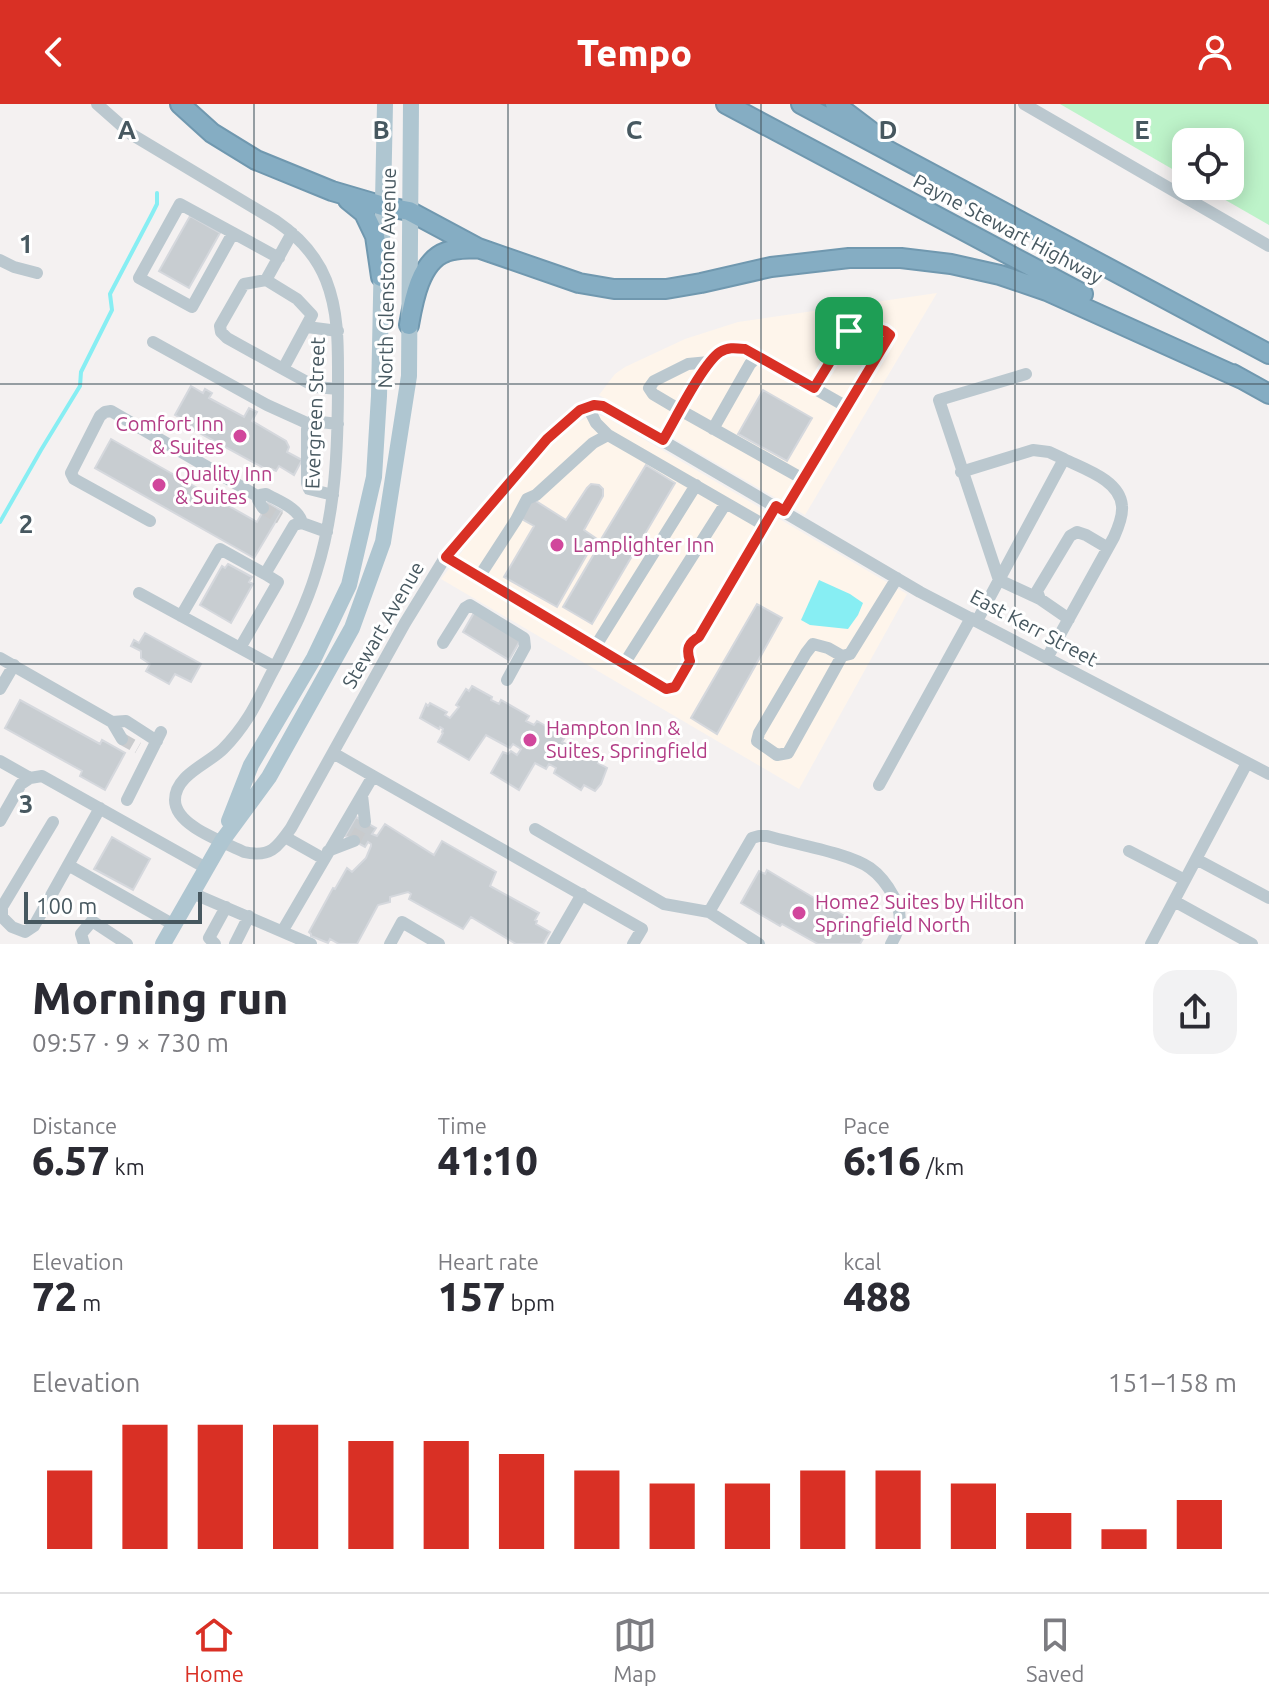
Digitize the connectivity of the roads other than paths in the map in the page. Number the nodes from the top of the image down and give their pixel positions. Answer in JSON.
{"nodes":[{"id":1,"x":97,"y":104,"type":"edge"},
{"id":2,"x":180,"y":104,"type":"edge"},
{"id":3,"x":385,"y":104,"type":"edge"},
{"id":4,"x":411,"y":104,"type":"edge"},
{"id":5,"x":726,"y":104,"type":"edge"},
{"id":6,"x":801,"y":104,"type":"edge"},
{"id":7,"x":835,"y":104,"type":"edge"},
{"id":8,"x":1024,"y":104,"type":"edge"},
{"id":9,"x":332,"y":191,"type":"junction"},
{"id":10,"x":383,"y":206,"type":"junction"},
{"id":11,"x":409,"y":211,"type":"junction"},
{"id":12,"x":1008,"y":214,"type":"junction"},
{"id":13,"x":233,"y":233,"type":"junction"},
{"id":14,"x":292,"y":233,"type":"junction"},
{"id":15,"x":1269,"y":246,"type":"edge"},
{"id":16,"x":478,"y":248,"type":"junction"},
{"id":17,"x":279,"y":258,"type":"junction"},
{"id":18,"x":0,"y":260,"type":"edge"},
{"id":19,"x":37,"y":273,"type":"dead end"},
{"id":20,"x":381,"y":277,"type":"junction"},
{"id":21,"x":266,"y":280,"type":"junction"},
{"id":22,"x":409,"y":325,"type":"junction"},
{"id":23,"x":307,"y":327,"type":"junction"},
{"id":24,"x":338,"y":331,"type":"junction"},
{"id":25,"x":153,"y":342,"type":"dead end"},
{"id":26,"x":1269,"y":354,"type":"edge"},
{"id":27,"x":758,"y":356,"type":"junction"},
{"id":28,"x":709,"y":362,"type":"junction"},
{"id":29,"x":283,"y":369,"type":"junction"},
{"id":30,"x":1026,"y":374,"type":"dead end"},
{"id":31,"x":1242,"y":379,"type":"junction"},
{"id":32,"x":814,"y":388,"type":"junction"},
{"id":33,"x":338,"y":389,"type":"junction"},
{"id":34,"x":1269,"y":394,"type":"edge"},
{"id":35,"x":591,"y":406,"type":"junction"},
{"id":36,"x":847,"y":407,"type":"junction"},
{"id":37,"x":680,"y":410,"type":"junction"},
{"id":38,"x":309,"y":424,"type":"junction"},
{"id":39,"x":338,"y":424,"type":"junction"},
{"id":40,"x":713,"y":429,"type":"junction"},
{"id":41,"x":608,"y":435,"type":"junction"},
{"id":42,"x":663,"y":440,"type":"junction"},
{"id":43,"x":1064,"y":459,"type":"junction"},
{"id":44,"x":961,"y":472,"type":"junction"},
{"id":45,"x":803,"y":479,"type":"junction"},
{"id":46,"x":696,"y":485,"type":"junction"},
{"id":47,"x":333,"y":495,"type":"junction"},
{"id":48,"x":726,"y":503,"type":"junction"},
{"id":49,"x":780,"y":508,"type":"junction"},
{"id":50,"x":280,"y":518,"type":"tunnel mouth"},
{"id":51,"x":150,"y":521,"type":"dead end"},
{"id":52,"x":298,"y":524,"type":"junction"},
{"id":53,"x":764,"y":525,"type":"junction"},
{"id":54,"x":327,"y":532,"type":"junction"},
{"id":55,"x":1108,"y":548,"type":"junction"},
{"id":56,"x":446,"y":557,"type":"junction"},
{"id":57,"x":265,"y":574,"type":"junction"},
{"id":58,"x":479,"y":577,"type":"junction"},
{"id":59,"x":897,"y":578,"type":"junction"},
{"id":60,"x":999,"y":580,"type":"junction"},
{"id":61,"x":139,"y":593,"type":"dead end"},
{"id":62,"x":1040,"y":599,"type":"junction"},
{"id":63,"x":181,"y":616,"type":"junction"},
{"id":64,"x":1069,"y":619,"type":"junction"},
{"id":65,"x":974,"y":620,"type":"junction"},
{"id":66,"x":443,"y":643,"type":"dead end"},
{"id":67,"x":595,"y":647,"type":"junction"},
{"id":68,"x":240,"y":648,"type":"junction"},
{"id":69,"x":842,"y":656,"type":"junction"},
{"id":70,"x":0,"y":658,"type":"edge"},
{"id":71,"x":1047,"y":658,"type":"junction"},
{"id":72,"x":624,"y":664,"type":"junction"},
{"id":73,"x":14,"y":665,"type":"junction"},
{"id":74,"x":275,"y":667,"type":"junction"},
{"id":75,"x":507,"y":680,"type":"dead end"},
{"id":76,"x":0,"y":689,"type":"edge"},
{"id":77,"x":112,"y":722,"type":"junction"},
{"id":78,"x":122,"y":739,"type":"tunnel mouth"},
{"id":79,"x":333,"y":753,"type":"junction"},
{"id":80,"x":0,"y":761,"type":"edge"},
{"id":81,"x":1247,"y":763,"type":"junction"},
{"id":82,"x":1269,"y":774,"type":"edge"},
{"id":83,"x":373,"y":776,"type":"junction"},
{"id":84,"x":30,"y":778,"type":"junction"},
{"id":85,"x":879,"y":785,"type":"dead end"},
{"id":86,"x":362,"y":795,"type":"junction"},
{"id":87,"x":127,"y":800,"type":"dead end"},
{"id":88,"x":100,"y":808,"type":"junction"},
{"id":89,"x":0,"y":821,"type":"edge"},
{"id":90,"x":53,"y":822,"type":"dead end"},
{"id":91,"x":365,"y":822,"type":"tunnel mouth"},
{"id":92,"x":535,"y":829,"type":"dead end"},
{"id":93,"x":285,"y":837,"type":"junction"},
{"id":94,"x":222,"y":841,"type":"junction"},
{"id":95,"x":354,"y":841,"type":"tunnel mouth"},
{"id":96,"x":1129,"y":851,"type":"dead end"},
{"id":97,"x":326,"y":855,"type":"junction"},
{"id":98,"x":1196,"y":859,"type":"junction"},
{"id":99,"x":68,"y":865,"type":"junction"},
{"id":100,"x":206,"y":868,"type":"junction"},
{"id":101,"x":1185,"y":880,"type":"junction"},
{"id":102,"x":192,"y":893,"type":"junction"},
{"id":103,"x":582,"y":894,"type":"junction"},
{"id":104,"x":1269,"y":898,"type":"edge"},
{"id":105,"x":1174,"y":901,"type":"junction"},
{"id":106,"x":226,"y":907,"type":"junction"},
{"id":107,"x":709,"y":912,"type":"junction"},
{"id":108,"x":249,"y":916,"type":"junction"},
{"id":109,"x":174,"y":925,"type":"junction"},
{"id":110,"x":283,"y":930,"type":"junction"},
{"id":111,"x":25,"y":932,"type":"junction"},
{"id":112,"x":121,"y":942,"type":"edge"},
{"id":113,"x":18,"y":944,"type":"edge"},
{"id":114,"x":84,"y":944,"type":"edge"},
{"id":115,"x":163,"y":944,"type":"edge"},
{"id":116,"x":215,"y":944,"type":"edge"},
{"id":117,"x":235,"y":944,"type":"edge"},
{"id":118,"x":311,"y":944,"type":"edge"},
{"id":119,"x":390,"y":944,"type":"edge"},
{"id":120,"x":439,"y":944,"type":"edge"},
{"id":121,"x":553,"y":944,"type":"edge"},
{"id":122,"x":633,"y":944,"type":"edge"},
{"id":123,"x":759,"y":944,"type":"edge"},
{"id":124,"x":891,"y":944,"type":"edge"},
{"id":125,"x":1151,"y":944,"type":"edge"},
{"id":126,"x":1252,"y":944,"type":"edge"}],
"edges":[{"from":1,"to":14,"type":"street","name":"Evergreen Street"},
{"from":2,"to":9,"type":"highway"},
{"from":3,"to":10,"type":"main road","name":"North Glenstone Avenue"},
{"from":4,"to":11,"type":"main road","name":"North Glenstone Avenue"},
{"from":5,"to":31,"type":"highway","name":"Payne Stewart Highway"},
{"from":6,"to":12,"type":"highway","name":"Payne Stewart Highway"},
{"from":7,"to":12,"type":"highway"},
{"from":8,"to":15,"type":"street"},
{"from":9,"to":10,"type":"highway"},
{"from":9,"to":20,"type":"highway"},
{"from":10,"to":11,"type":"highway"},
{"from":10,"to":20,"type":"main road","name":"North Glenstone Avenue"},
{"from":11,"to":16,"type":"highway"},
{"from":11,"to":22,"type":"main road","name":"North Glenstone Avenue"},
{"from":12,"to":26,"type":"highway","name":"Payne Stewart Highway"},
{"from":13,"to":13,"type":"street"},
{"from":13,"to":17,"type":"street"},
{"from":14,"to":17,"type":"street"},
{"from":14,"to":24,"type":"street","name":"Evergreen Street"},
{"from":16,"to":22,"type":"highway"},
{"from":16,"to":31,"type":"highway"},
{"from":17,"to":21,"type":"street"},
{"from":18,"to":19,"type":"street"},
{"from":20,"to":94,"type":"main road","name":"North Glenstone Avenue"},
{"from":21,"to":23,"type":"street"},
{"from":21,"to":29,"type":"street"},
{"from":22,"to":94,"type":"main road","name":"North Glenstone Avenue"},
{"from":23,"to":24,"type":"street"},
{"from":23,"to":29,"type":"street"},
{"from":24,"to":33,"type":"street","name":"Evergreen Street"},
{"from":25,"to":38,"type":"street"},
{"from":27,"to":28,"type":"street"},
{"from":27,"to":32,"type":"street"},
{"from":27,"to":40,"type":"street"},
{"from":28,"to":37,"type":"street"},
{"from":28,"to":37,"type":"street"},
{"from":29,"to":33,"type":"street"},
{"from":30,"to":44,"type":"street"},
{"from":31,"to":34,"type":"highway","name":"Payne Stewart Highway"},
{"from":32,"to":36,"type":"street"},
{"from":32,"to":36,"type":"street"},
{"from":33,"to":39,"type":"street","name":"Evergreen Street"},
{"from":35,"to":41,"type":"street"},
{"from":35,"to":42,"type":"street","name":"East Kerr Street"},
{"from":35,"to":56,"type":"street","name":"Stewart Avenue"},
{"from":36,"to":45,"type":"street"},
{"from":37,"to":40,"type":"street"},
{"from":37,"to":42,"type":"street"},
{"from":38,"to":39,"type":"street"},
{"from":38,"to":47,"type":"street"},
{"from":39,"to":47,"type":"street","name":"Evergreen Street"},
{"from":40,"to":45,"type":"street"},
{"from":41,"to":46,"type":"street"},
{"from":41,"to":58,"type":"street"},
{"from":42,"to":49,"type":"street","name":"East Kerr Street"},
{"from":43,"to":44,"type":"street"},
{"from":43,"to":55,"type":"street"},
{"from":43,"to":60,"type":"street"},
{"from":44,"to":60,"type":"street"},
{"from":45,"to":49,"type":"street"},
{"from":46,"to":48,"type":"street"},
{"from":46,"to":67,"type":"street"},
{"from":47,"to":54,"type":"street","name":"Evergreen Street"},
{"from":48,"to":53,"type":"street"},
{"from":48,"to":72,"type":"street"},
{"from":49,"to":53,"type":"street"},
{"from":49,"to":59,"type":"street","name":"East Kerr Street"},
{"from":50,"to":52,"type":"street"},
{"from":51,"to":52,"type":"street"},
{"from":52,"to":54,"type":"street"},
{"from":52,"to":57,"type":"street"},
{"from":53,"to":72,"type":"street"},
{"from":54,"to":74,"type":"street","name":"Evergreen Street"},
{"from":55,"to":62,"type":"street"},
{"from":55,"to":64,"type":"street"},
{"from":56,"to":58,"type":"street"},
{"from":56,"to":79,"type":"street","name":"Stewart Avenue"},
{"from":57,"to":63,"type":"street"},
{"from":57,"to":68,"type":"street"},
{"from":58,"to":67,"type":"street"},
{"from":59,"to":65,"type":"street","name":"East Kerr Street"},
{"from":59,"to":69,"type":"street"},
{"from":60,"to":62,"type":"street"},
{"from":60,"to":65,"type":"street"},
{"from":61,"to":63,"type":"street"},
{"from":62,"to":64,"type":"street"},
{"from":63,"to":68,"type":"street"},
{"from":64,"to":71,"type":"street"},
{"from":65,"to":71,"type":"street","name":"East Kerr Street"},
{"from":65,"to":85,"type":"street"},
{"from":66,"to":75,"type":"street"},
{"from":67,"to":72,"type":"street"},
{"from":68,"to":74,"type":"street"},
{"from":69,"to":69,"type":"street"},
{"from":70,"to":73,"type":"street"},
{"from":71,"to":81,"type":"street","name":"East Kerr Street"},
{"from":73,"to":76,"type":"street"},
{"from":73,"to":77,"type":"street"},
{"from":74,"to":94,"type":"street","name":"Evergreen Street"},
{"from":77,"to":78,"type":"street"},
{"from":77,"to":87,"type":"street"},
{"from":79,"to":83,"type":"street"},
{"from":79,"to":93,"type":"street","name":"Stewart Avenue"},
{"from":80,"to":84,"type":"street"},
{"from":81,"to":82,"type":"street","name":"East Kerr Street"},
{"from":81,"to":98,"type":"street"},
{"from":83,"to":86,"type":"street"},
{"from":83,"to":103,"type":"street"},
{"from":84,"to":88,"type":"street"},
{"from":84,"to":89,"type":"street"},
{"from":86,"to":91,"type":"street"},
{"from":86,"to":97,"type":"street"},
{"from":88,"to":99,"type":"street"},
{"from":88,"to":100,"type":"street"},
{"from":90,"to":111,"type":"street"},
{"from":92,"to":107,"type":"street"},
{"from":93,"to":94,"type":"street"},
{"from":93,"to":97,"type":"street"},
{"from":94,"to":100,"type":"main road","name":"North Glenstone Avenue"},
{"from":95,"to":97,"type":"street"},
{"from":96,"to":101,"type":"street"},
{"from":97,"to":110,"type":"street"},
{"from":98,"to":101,"type":"street"},
{"from":98,"to":104,"type":"street"},
{"from":99,"to":109,"type":"street"},
{"from":99,"to":111,"type":"street"},
{"from":100,"to":102,"type":"main road","name":"North Glenstone Avenue"},
{"from":101,"to":105,"type":"street"},
{"from":102,"to":106,"type":"street"},
{"from":102,"to":109,"type":"main road","name":"North Glenstone Avenue"},
{"from":103,"to":121,"type":"street"},
{"from":103,"to":122,"type":"street"},
{"from":105,"to":125,"type":"street"},
{"from":105,"to":126,"type":"street"},
{"from":106,"to":108,"type":"street"},
{"from":106,"to":116,"type":"street"},
{"from":107,"to":123,"type":"street"},
{"from":107,"to":124,"type":"street"},
{"from":108,"to":110,"type":"street"},
{"from":108,"to":117,"type":"street"},
{"from":109,"to":115,"type":"main road","name":"North Glenstone Avenue"},
{"from":110,"to":118,"type":"street"},
{"from":111,"to":113,"type":"street"},
{"from":112,"to":114,"type":"street"},
{"from":119,"to":120,"type":"street"}]}
